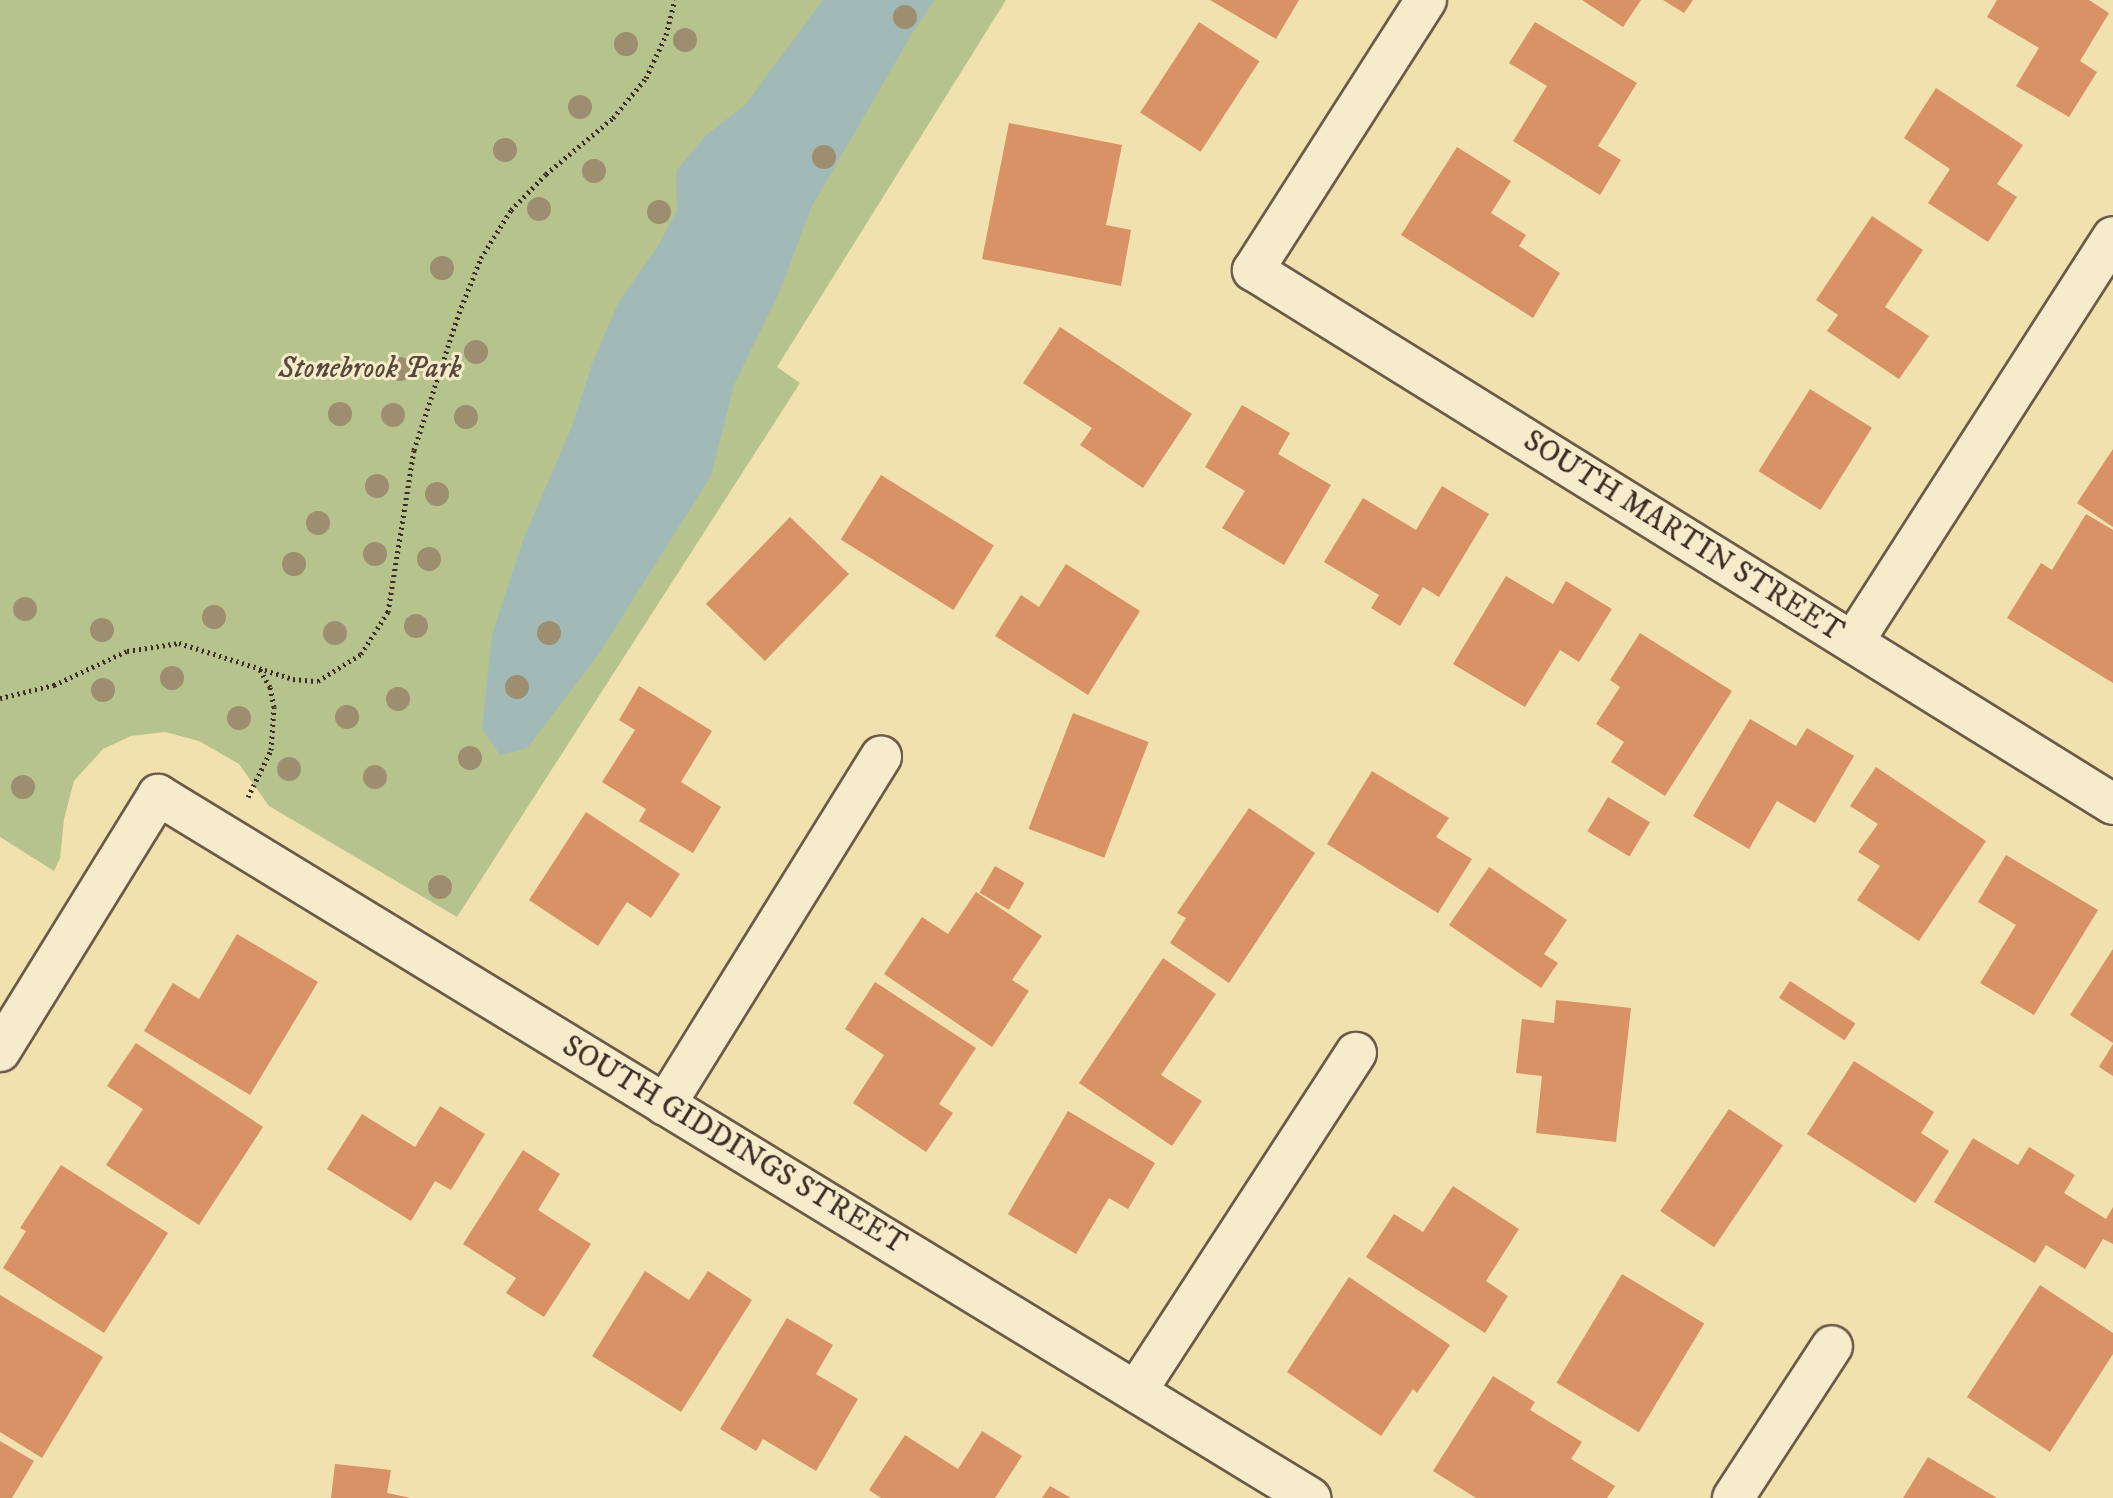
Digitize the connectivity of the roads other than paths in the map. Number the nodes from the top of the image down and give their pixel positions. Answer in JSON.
{"nodes":[{"id":1,"x":1426,"y":0,"type":"edge"},
{"id":2,"x":2113,"y":237,"type":"edge"},
{"id":3,"x":1853,"y":642,"type":"junction"},
{"id":4,"x":881,"y":757,"type":"dead end"},
{"id":5,"x":2113,"y":804,"type":"edge"},
{"id":6,"x":0,"y":1051,"type":"edge"},
{"id":7,"x":1356,"y":1053,"type":"dead end"},
{"id":8,"x":665,"y":1105,"type":"junction"},
{"id":9,"x":1832,"y":1346,"type":"dead end"},
{"id":10,"x":1137,"y":1390,"type":"junction"},
{"id":11,"x":1310,"y":1498,"type":"edge"},
{"id":12,"x":1733,"y":1498,"type":"edge"}],
"edges":[{"from":1,"to":3,"type":"street","name":"SOUTH MARTIN STREET"},
{"from":2,"to":3,"type":"street"},
{"from":3,"to":5,"type":"street","name":"SOUTH MARTIN STREET"},
{"from":4,"to":8,"type":"street"},
{"from":6,"to":8,"type":"street","name":"SOUTH GIDDINGS STREET"},
{"from":7,"to":10,"type":"street"},
{"from":8,"to":10,"type":"street","name":"SOUTH GIDDINGS STREET"},
{"from":9,"to":12,"type":"street"},
{"from":10,"to":11,"type":"street","name":"SOUTH GIDDINGS STREET"}]}
